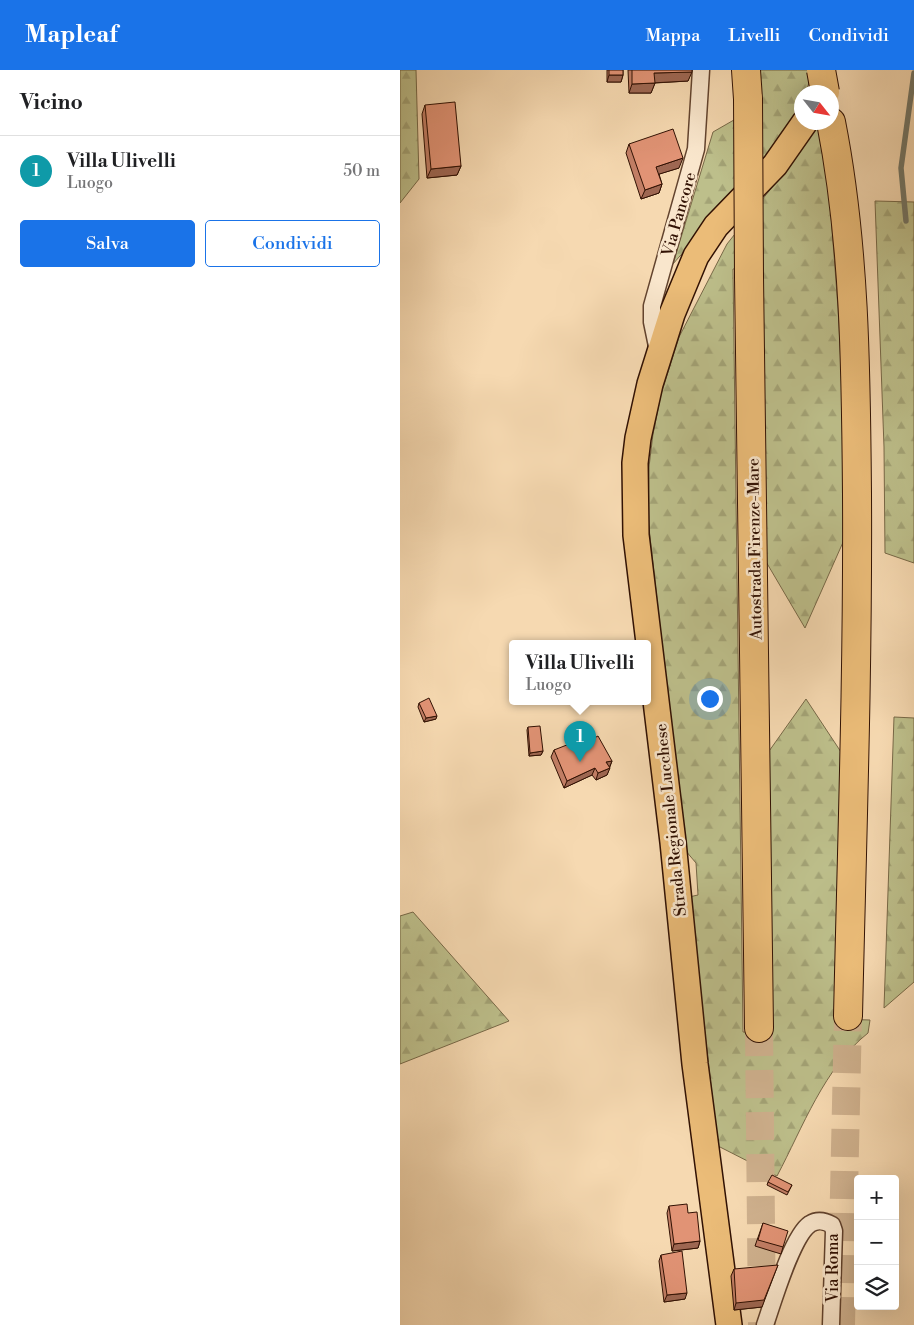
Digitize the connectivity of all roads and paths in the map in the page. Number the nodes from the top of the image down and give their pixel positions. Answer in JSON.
{"nodes":[{"id":1,"x":700,"y":70,"type":"edge"},
{"id":2,"x":746,"y":70,"type":"edge"},
{"id":3,"x":822,"y":70,"type":"edge"},
{"id":4,"x":819,"y":85,"type":"edge"},
{"id":5,"x":824,"y":85,"type":"edge"},
{"id":6,"x":799,"y":130,"type":"edge"},
{"id":7,"x":832,"y":130,"type":"edge"},
{"id":8,"x":659,"y":356,"type":"junction"},
{"id":9,"x":649,"y":640,"type":"edge"},
{"id":10,"x":651,"y":659,"type":"edge"},
{"id":11,"x":848,"y":1016,"type":"tunnel mouth"},
{"id":12,"x":759,"y":1028,"type":"tunnel mouth"},
{"id":13,"x":729,"y":1325,"type":"edge"},
{"id":14,"x":765,"y":1325,"type":"edge"},
{"id":15,"x":831,"y":1325,"type":"edge"}],
"edges":[{"from":1,"to":8,"type":"street","name":"Via Pancore"},
{"from":2,"to":12,"type":"highway","name":"Autostrada Firenze-Mare","bridge":true},
{"from":3,"to":4,"type":"main road"},
{"from":3,"to":5,"type":"highway","bridge":true},
{"from":6,"to":8,"type":"main road","name":"Strada Regionale Lucchese"},
{"from":7,"to":11,"type":"highway"},
{"from":8,"to":9,"type":"main road","name":"Strada Regionale Lucchese"},
{"from":10,"to":13,"type":"main road","name":"Strada Regionale Lucchese"},
{"from":14,"to":15,"type":"street","name":"Via Roma"}]}
